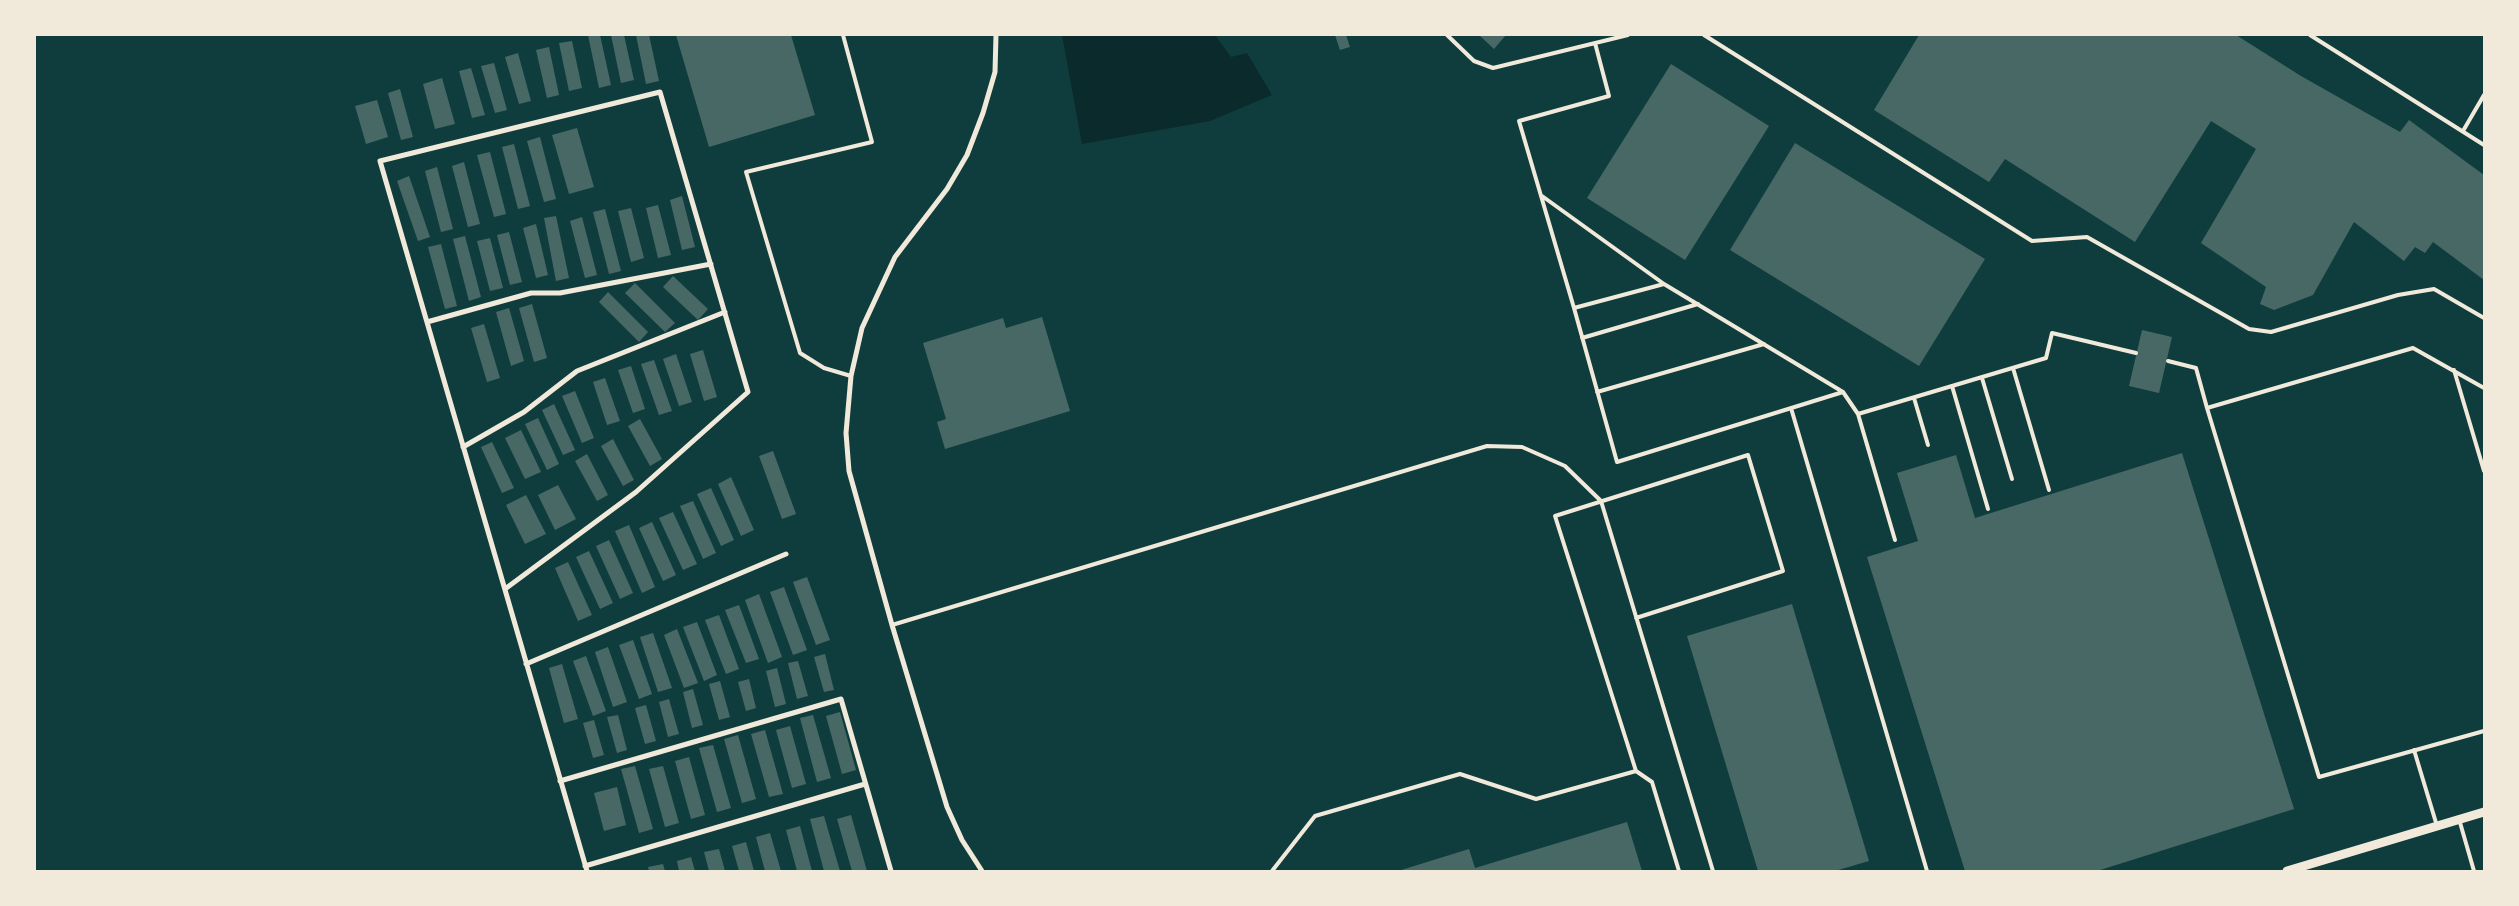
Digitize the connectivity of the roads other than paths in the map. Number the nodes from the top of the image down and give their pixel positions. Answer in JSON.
{"nodes":[{"id":1,"x":842,"y":35,"type":"edge"},
{"id":2,"x":996,"y":35,"type":"edge"},
{"id":3,"x":1446,"y":35,"type":"edge"},
{"id":4,"x":1628,"y":35,"type":"edge"},
{"id":5,"x":1704,"y":35,"type":"edge"},
{"id":6,"x":2310,"y":35,"type":"edge"},
{"id":7,"x":1595,"y":43,"type":"junction"},
{"id":8,"x":2484,"y":95,"type":"edge"},
{"id":9,"x":2463,"y":131,"type":"junction"},
{"id":10,"x":2484,"y":146,"type":"edge"},
{"id":11,"x":1541,"y":196,"type":"junction"},
{"id":12,"x":711,"y":264,"type":"junction"},
{"id":13,"x":1664,"y":284,"type":"junction"},
{"id":14,"x":1698,"y":304,"type":"junction"},
{"id":15,"x":1574,"y":308,"type":"junction"},
{"id":16,"x":725,"y":312,"type":"junction"},
{"id":17,"x":2484,"y":318,"type":"edge"},
{"id":18,"x":427,"y":322,"type":"junction"},
{"id":19,"x":1582,"y":338,"type":"junction"},
{"id":20,"x":1764,"y":344,"type":"junction"},
{"id":21,"x":2136,"y":353,"type":"dead end"},
{"id":22,"x":2168,"y":361,"type":"dead end"},
{"id":23,"x":2013,"y":368,"type":"junction"},
{"id":24,"x":2453,"y":369,"type":"junction"},
{"id":25,"x":851,"y":376,"type":"junction"},
{"id":26,"x":1982,"y":378,"type":"junction"},
{"id":27,"x":1952,"y":386,"type":"junction"},
{"id":28,"x":2484,"y":388,"type":"edge"},
{"id":29,"x":1597,"y":392,"type":"junction"},
{"id":30,"x":1843,"y":392,"type":"junction"},
{"id":31,"x":1914,"y":398,"type":"junction"},
{"id":32,"x":1791,"y":408,"type":"junction"},
{"id":33,"x":2207,"y":408,"type":"junction"},
{"id":34,"x":1858,"y":414,"type":"junction"},
{"id":35,"x":1928,"y":445,"type":"dead end"},
{"id":36,"x":464,"y":447,"type":"junction"},
{"id":37,"x":2484,"y":471,"type":"edge"},
{"id":38,"x":2012,"y":479,"type":"dead end"},
{"id":39,"x":2049,"y":490,"type":"dead end"},
{"id":40,"x":1601,"y":501,"type":"junction"},
{"id":41,"x":1988,"y":509,"type":"dead end"},
{"id":42,"x":1895,"y":540,"type":"dead end"},
{"id":43,"x":786,"y":554,"type":"dead end"},
{"id":44,"x":505,"y":589,"type":"junction"},
{"id":45,"x":1636,"y":618,"type":"junction"},
{"id":46,"x":892,"y":625,"type":"junction"},
{"id":47,"x":526,"y":664,"type":"junction"},
{"id":48,"x":2484,"y":731,"type":"edge"},
{"id":49,"x":2414,"y":750,"type":"junction"},
{"id":50,"x":1636,"y":770,"type":"junction"},
{"id":51,"x":560,"y":781,"type":"junction"},
{"id":52,"x":866,"y":784,"type":"junction"},
{"id":53,"x":2484,"y":812,"type":"edge"},
{"id":54,"x":2459,"y":819,"type":"junction"},
{"id":55,"x":2437,"y":826,"type":"junction"},
{"id":56,"x":586,"y":868,"type":"edge"},
{"id":57,"x":891,"y":871,"type":"edge"},
{"id":58,"x":982,"y":871,"type":"edge"},
{"id":59,"x":1272,"y":871,"type":"edge"},
{"id":60,"x":1679,"y":871,"type":"edge"},
{"id":61,"x":1713,"y":871,"type":"edge"},
{"id":62,"x":1928,"y":871,"type":"edge"},
{"id":63,"x":2286,"y":871,"type":"edge"},
{"id":64,"x":2474,"y":871,"type":"edge"}],
"edges":[{"from":1,"to":25,"type":"lane"},
{"from":2,"to":25,"type":"street"},
{"from":3,"to":7,"type":"lane"},
{"from":4,"to":7,"type":"lane"},
{"from":5,"to":17,"type":"lane"},
{"from":6,"to":9,"type":"lane"},
{"from":7,"to":11,"type":"lane"},
{"from":8,"to":9,"type":"lane"},
{"from":9,"to":10,"type":"lane"},
{"from":11,"to":13,"type":"lane"},
{"from":11,"to":15,"type":"lane"},
{"from":12,"to":16,"type":"street"},
{"from":12,"to":18,"type":"street"},
{"from":12,"to":18,"type":"street"},
{"from":13,"to":14,"type":"lane"},
{"from":13,"to":15,"type":"lane"},
{"from":14,"to":19,"type":"lane"},
{"from":14,"to":20,"type":"lane"},
{"from":15,"to":19,"type":"lane"},
{"from":16,"to":36,"type":"street"},
{"from":16,"to":44,"type":"street"},
{"from":18,"to":36,"type":"street"},
{"from":19,"to":29,"type":"lane"},
{"from":20,"to":29,"type":"lane"},
{"from":20,"to":30,"type":"lane"},
{"from":21,"to":23,"type":"lane"},
{"from":22,"to":33,"type":"lane"},
{"from":23,"to":26,"type":"lane"},
{"from":23,"to":39,"type":"lane"},
{"from":24,"to":28,"type":"lane"},
{"from":24,"to":33,"type":"lane"},
{"from":24,"to":37,"type":"lane"},
{"from":25,"to":46,"type":"street"},
{"from":26,"to":27,"type":"lane"},
{"from":26,"to":38,"type":"lane"},
{"from":27,"to":31,"type":"lane"},
{"from":27,"to":41,"type":"lane"},
{"from":29,"to":32,"type":"lane"},
{"from":30,"to":32,"type":"lane"},
{"from":30,"to":34,"type":"lane"},
{"from":31,"to":34,"type":"lane"},
{"from":31,"to":35,"type":"lane"},
{"from":32,"to":62,"type":"lane"},
{"from":33,"to":49,"type":"lane"},
{"from":34,"to":42,"type":"lane"},
{"from":36,"to":44,"type":"street"},
{"from":40,"to":45,"type":"lane"},
{"from":40,"to":45,"type":"lane"},
{"from":40,"to":46,"type":"lane"},
{"from":40,"to":50,"type":"lane"},
{"from":43,"to":47,"type":"street"},
{"from":44,"to":47,"type":"street"},
{"from":45,"to":61,"type":"lane"},
{"from":46,"to":58,"type":"street"},
{"from":47,"to":51,"type":"street"},
{"from":48,"to":49,"type":"lane"},
{"from":49,"to":55,"type":"lane"},
{"from":50,"to":59,"type":"lane"},
{"from":50,"to":60,"type":"lane"},
{"from":51,"to":52,"type":"street"},
{"from":51,"to":56,"type":"street"},
{"from":52,"to":56,"type":"street"},
{"from":52,"to":57,"type":"street"},
{"from":53,"to":54,"type":"street"},
{"from":54,"to":55,"type":"street"},
{"from":54,"to":64,"type":"lane"},
{"from":55,"to":63,"type":"street"}]}
